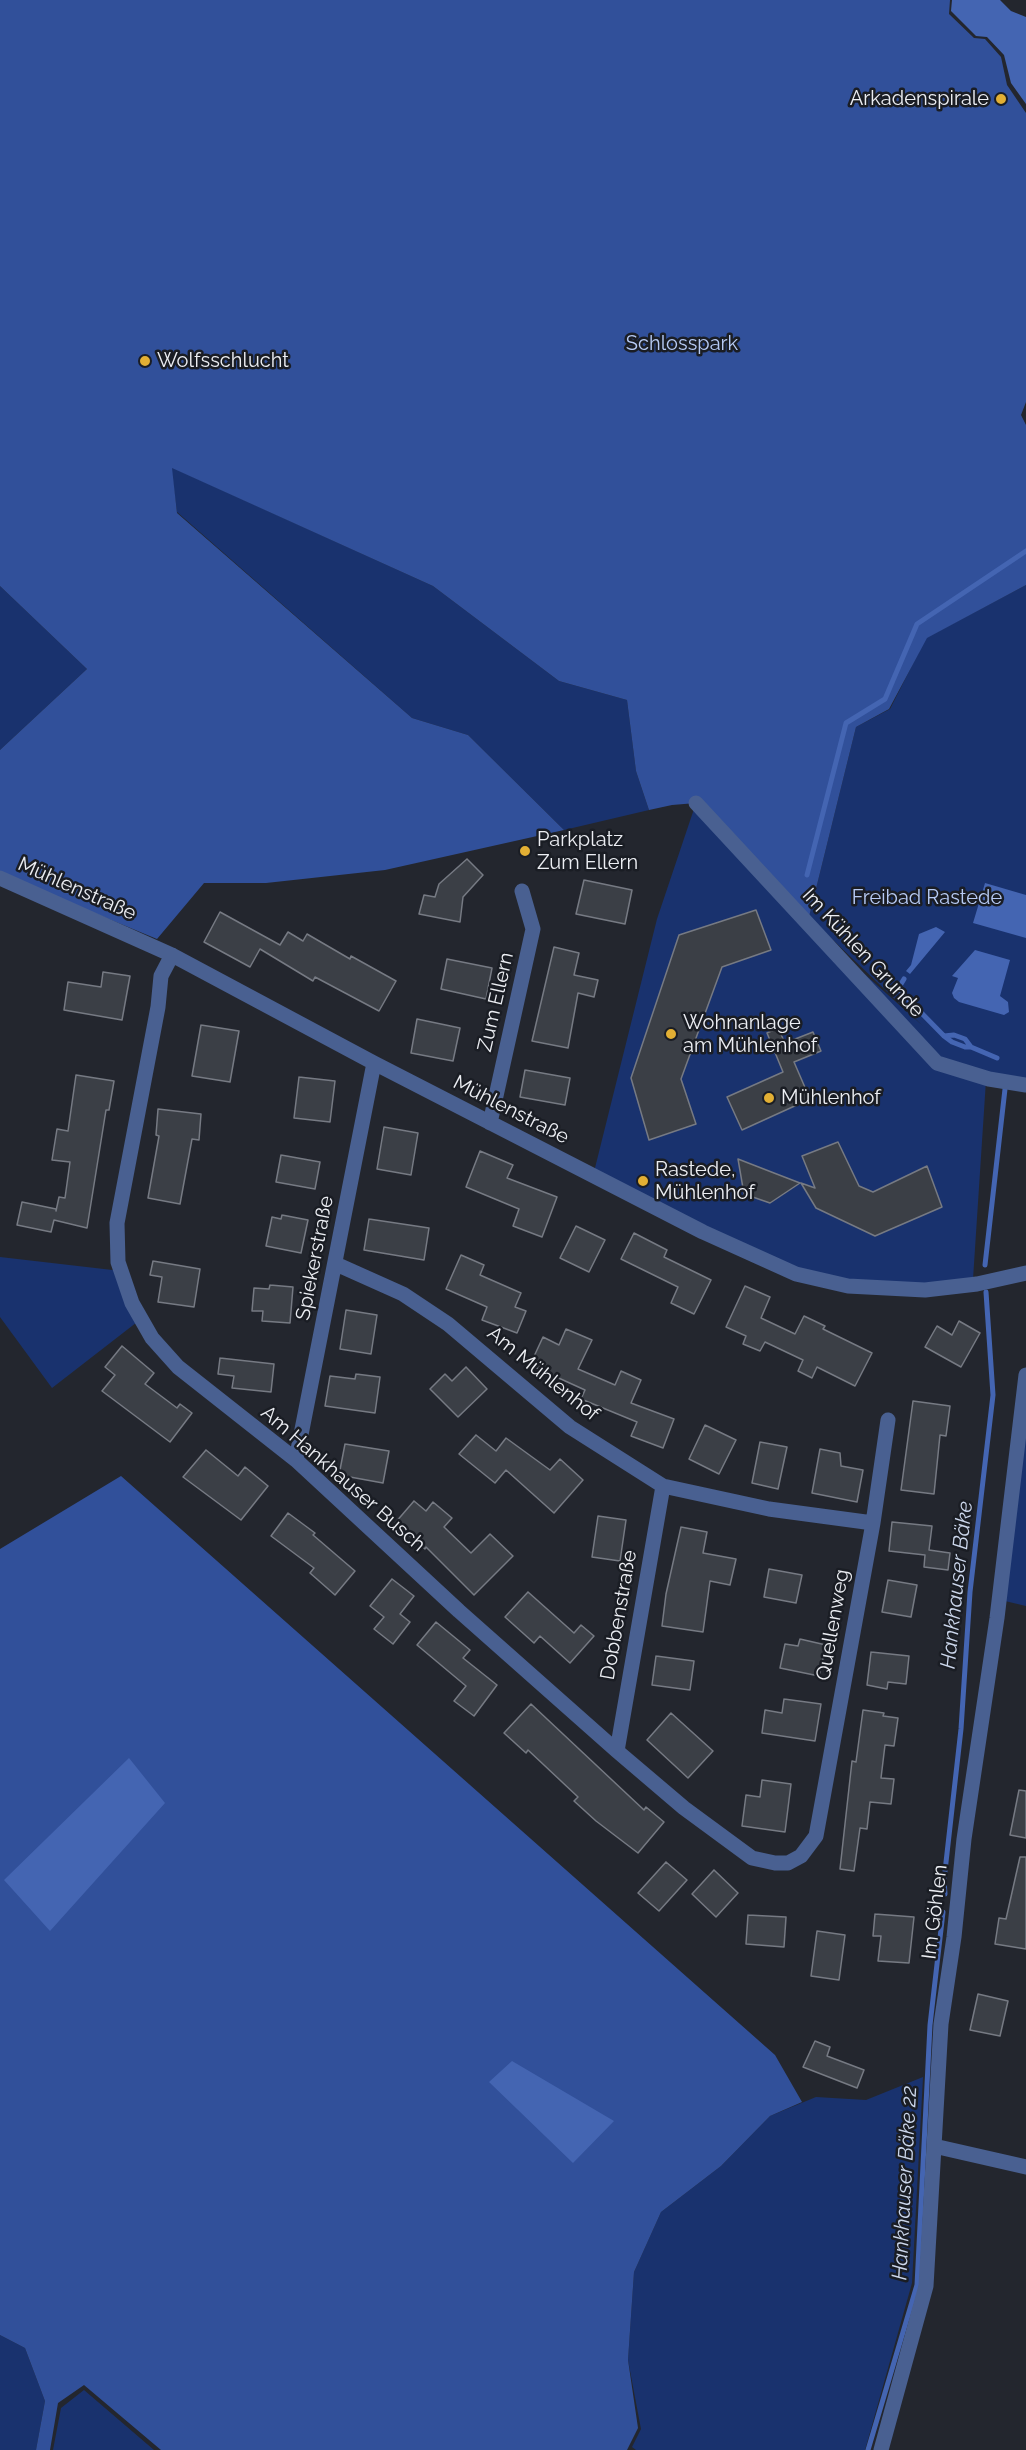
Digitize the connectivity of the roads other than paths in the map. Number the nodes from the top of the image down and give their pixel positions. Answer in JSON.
{"nodes":[{"id":1,"x":696,"y":803,"type":"dead end"},
{"id":2,"x":0,"y":878,"type":"edge"},
{"id":3,"x":522,"y":891,"type":"dead end"},
{"id":4,"x":172,"y":955,"type":"junction"},
{"id":5,"x":374,"y":1064,"type":"junction"},
{"id":6,"x":1026,"y":1085,"type":"edge"},
{"id":7,"x":490,"y":1123,"type":"junction"},
{"id":8,"x":336,"y":1264,"type":"junction"},
{"id":9,"x":1026,"y":1273,"type":"edge"},
{"id":10,"x":1026,"y":1375,"type":"edge"},
{"id":11,"x":888,"y":1420,"type":"dead end"},
{"id":12,"x":296,"y":1460,"type":"junction"},
{"id":13,"x":663,"y":1486,"type":"junction"},
{"id":14,"x":873,"y":1523,"type":"junction"},
{"id":15,"x":617,"y":1751,"type":"junction"},
{"id":16,"x":816,"y":1836,"type":"joint"},
{"id":17,"x":934,"y":2146,"type":"junction"},
{"id":18,"x":1026,"y":2167,"type":"edge"},
{"id":19,"x":881,"y":2450,"type":"edge"}],
"edges":[{"from":1,"to":6,"type":"street","name":"Im Kühlen Grunde"},
{"from":2,"to":4,"type":"street","name":"Mühlenstraße"},
{"from":3,"to":7,"type":"street","name":"Zum Ellern"},
{"from":4,"to":5,"type":"street","name":"Mühlenstraße"},
{"from":4,"to":12,"type":"street","name":"Am Hankhauser Busch"},
{"from":5,"to":7,"type":"street","name":"Mühlenstraße"},
{"from":5,"to":8,"type":"street","name":"Spiekerstraße"},
{"from":7,"to":9,"type":"street","name":"Mühlenstraße"},
{"from":8,"to":12,"type":"street","name":"Spiekerstraße"},
{"from":8,"to":13,"type":"street","name":"Am Mühlenhof"},
{"from":10,"to":17,"type":"street","name":"Im Göhlen"},
{"from":11,"to":14,"type":"street","name":"Quellenweg"},
{"from":12,"to":15,"type":"street","name":"Am Hankhauser Busch"},
{"from":13,"to":14,"type":"street","name":"Am Mühlenhof"},
{"from":13,"to":15,"type":"street","name":"Dobbenstraße"},
{"from":14,"to":16,"type":"street","name":"Quellenweg"},
{"from":15,"to":16,"type":"street","name":"Am Hankhauser Busch"},
{"from":17,"to":18,"type":"street"},
{"from":17,"to":19,"type":"street","name":"Im Göhlen"}]}
